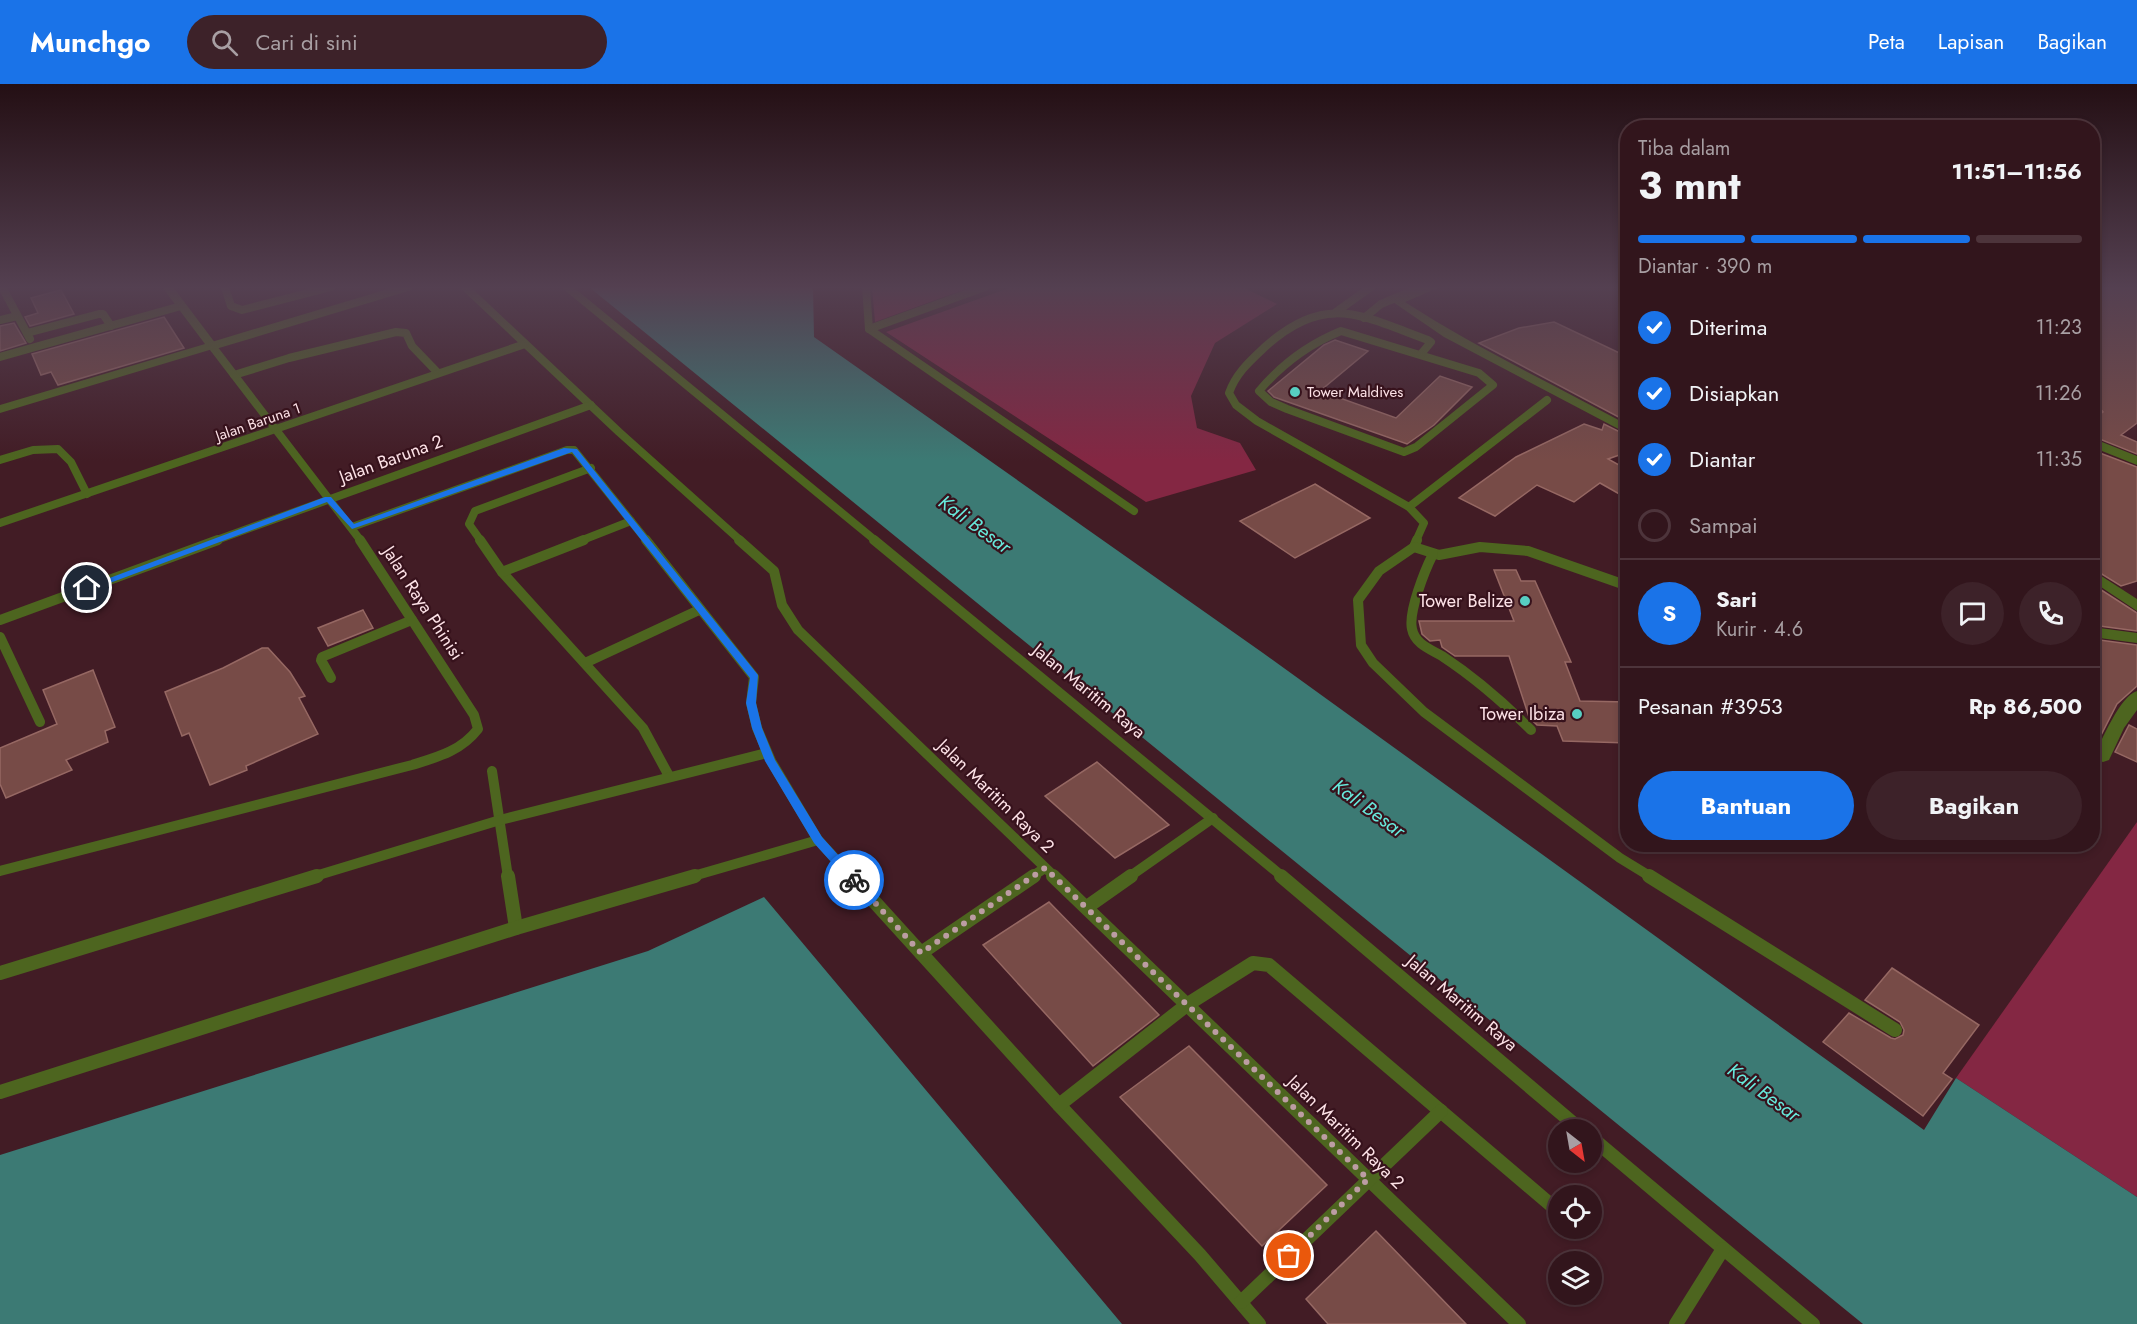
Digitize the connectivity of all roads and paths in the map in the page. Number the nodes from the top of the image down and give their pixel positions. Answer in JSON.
{"nodes":[{"id":1,"x":33,"y":345,"type":"edge"},
{"id":2,"x":45,"y":345,"type":"edge"},
{"id":3,"x":216,"y":345,"type":"edge"},
{"id":4,"x":343,"y":345,"type":"edge"},
{"id":5,"x":411,"y":345,"type":"edge"},
{"id":6,"x":525,"y":345,"type":"joint"},
{"id":7,"x":637,"y":345,"type":"edge"},
{"id":8,"x":893,"y":345,"type":"edge"},
{"id":9,"x":1267,"y":345,"type":"edge"},
{"id":10,"x":1313,"y":345,"type":"edge"},
{"id":11,"x":1392,"y":345,"type":"edge"},
{"id":12,"x":1429,"y":345,"type":"edge"},
{"id":13,"x":1468,"y":345,"type":"edge"},
{"id":14,"x":212,"y":346,"type":"junction"},
{"id":15,"x":34,"y":348,"type":"junction"},
{"id":16,"x":1421,"y":354,"type":"junction"},
{"id":17,"x":0,"y":357,"type":"edge"},
{"id":18,"x":438,"y":373,"type":"junction"},
{"id":19,"x":234,"y":375,"type":"junction"},
{"id":20,"x":1547,"y":400,"type":"dead end"},
{"id":21,"x":591,"y":405,"type":"junction"},
{"id":22,"x":0,"y":409,"type":"edge"},
{"id":23,"x":1620,"y":426,"type":"edge"},
{"id":24,"x":277,"y":431,"type":"junction"},
{"id":25,"x":2100,"y":445,"type":"edge"},
{"id":26,"x":0,"y":460,"type":"edge"},
{"id":27,"x":2137,"y":461,"type":"edge"},
{"id":28,"x":591,"y":468,"type":"junction"},
{"id":29,"x":87,"y":494,"type":"junction"},
{"id":30,"x":328,"y":499,"type":"junction"},
{"id":31,"x":1409,"y":507,"type":"junction"},
{"id":32,"x":1134,"y":511,"type":"dead end"},
{"id":33,"x":632,"y":521,"type":"junction"},
{"id":34,"x":0,"y":523,"type":"edge"},
{"id":35,"x":352,"y":527,"type":"junction"},
{"id":36,"x":1413,"y":547,"type":"junction"},
{"id":37,"x":1433,"y":554,"type":"junction"},
{"id":38,"x":502,"y":572,"type":"junction"},
{"id":39,"x":2100,"y":580,"type":"edge"},
{"id":40,"x":1620,"y":583,"type":"edge"},
{"id":41,"x":2137,"y":606,"type":"edge"},
{"id":42,"x":699,"y":610,"type":"junction"},
{"id":43,"x":0,"y":620,"type":"edge"},
{"id":44,"x":412,"y":620,"type":"junction"},
{"id":45,"x":2100,"y":633,"type":"edge"},
{"id":46,"x":0,"y":637,"type":"edge"},
{"id":47,"x":2137,"y":638,"type":"edge"},
{"id":48,"x":585,"y":663,"type":"junction"},
{"id":49,"x":331,"y":678,"type":"dead end"},
{"id":50,"x":2137,"y":697,"type":"edge"},
{"id":51,"x":40,"y":722,"type":"dead end"},
{"id":52,"x":1531,"y":730,"type":"dead end"},
{"id":53,"x":767,"y":753,"type":"junction"},
{"id":54,"x":2103,"y":756,"type":"dead end"},
{"id":55,"x":492,"y":771,"type":"dead end"},
{"id":56,"x":669,"y":776,"type":"junction"},
{"id":57,"x":1213,"y":818,"type":"junction"},
{"id":58,"x":500,"y":820,"type":"junction"},
{"id":59,"x":818,"y":840,"type":"junction"},
{"id":60,"x":1045,"y":868,"type":"junction"},
{"id":61,"x":0,"y":872,"type":"edge"},
{"id":62,"x":1087,"y":907,"type":"junction"},
{"id":63,"x":516,"y":928,"type":"junction"},
{"id":64,"x":921,"y":953,"type":"junction"},
{"id":65,"x":0,"y":973,"type":"edge"},
{"id":66,"x":1188,"y":1004,"type":"junction"},
{"id":67,"x":1895,"y":1030,"type":"dead end"},
{"id":68,"x":0,"y":1092,"type":"edge"},
{"id":69,"x":1059,"y":1105,"type":"junction"},
{"id":70,"x":1441,"y":1111,"type":"junction"},
{"id":71,"x":1568,"y":1119,"type":"edge"},
{"id":72,"x":1602,"y":1146,"type":"edge"},
{"id":73,"x":1368,"y":1179,"type":"junction"},
{"id":74,"x":1548,"y":1202,"type":"edge"},
{"id":75,"x":1723,"y":1249,"type":"junction"},
{"id":76,"x":1241,"y":1302,"type":"junction"},
{"id":77,"x":1259,"y":1324,"type":"edge"},
{"id":78,"x":1518,"y":1324,"type":"edge"},
{"id":79,"x":1676,"y":1324,"type":"edge"},
{"id":80,"x":1813,"y":1324,"type":"edge"}],
"edges":[{"from":1,"to":15,"type":"lane"},
{"from":2,"to":15,"type":"lane"},
{"from":3,"to":14,"type":"lane"},
{"from":4,"to":19,"type":"lane"},
{"from":5,"to":18,"type":"lane"},
{"from":6,"to":18,"type":"lane","name":"Jalan Baruna 1"},
{"from":6,"to":21,"type":"lane","name":"Jalan Maritim Raya 2"},
{"from":7,"to":57,"type":"lane","name":"Jalan Maritim Raya"},
{"from":8,"to":32,"type":"lane"},
{"from":9,"to":31,"type":"lane"},
{"from":10,"to":16,"type":"lane"},
{"from":11,"to":16,"type":"lane"},
{"from":12,"to":16,"type":"lane"},
{"from":13,"to":23,"type":"street"},
{"from":14,"to":19,"type":"lane","name":"Jalan Raya Phinisi"},
{"from":14,"to":22,"type":"street"},
{"from":15,"to":17,"type":"lane"},
{"from":18,"to":24,"type":"lane","name":"Jalan Baruna 1"},
{"from":19,"to":24,"type":"lane","name":"Jalan Raya Phinisi"},
{"from":20,"to":31,"type":"lane"},
{"from":21,"to":30,"type":"lane","name":"Jalan Baruna 2"},
{"from":21,"to":60,"type":"lane","name":"Jalan Maritim Raya 2"},
{"from":24,"to":29,"type":"lane","name":"Jalan Baruna 1"},
{"from":24,"to":30,"type":"lane","name":"Jalan Raya Phinisi"},
{"from":25,"to":27,"type":"street"},
{"from":26,"to":29,"type":"lane"},
{"from":28,"to":33,"type":"lane"},
{"from":28,"to":35,"type":"lane"},
{"from":28,"to":38,"type":"lane"},
{"from":29,"to":34,"type":"lane","name":"Jalan Baruna 1"},
{"from":30,"to":35,"type":"lane","name":"Jalan Raya Phinisi"},
{"from":30,"to":43,"type":"lane","name":"Jalan Baruna 2"},
{"from":31,"to":36,"type":"lane"},
{"from":33,"to":38,"type":"lane"},
{"from":33,"to":42,"type":"lane"},
{"from":35,"to":44,"type":"lane","name":"Jalan Raya Phinisi"},
{"from":36,"to":37,"type":"lane"},
{"from":36,"to":67,"type":"lane"},
{"from":37,"to":40,"type":"lane"},
{"from":37,"to":52,"type":"lane"},
{"from":38,"to":48,"type":"lane"},
{"from":39,"to":41,"type":"street"},
{"from":42,"to":48,"type":"lane"},
{"from":42,"to":53,"type":"lane"},
{"from":44,"to":49,"type":"lane"},
{"from":44,"to":61,"type":"lane","name":"Jalan Raya Phinisi"},
{"from":45,"to":47,"type":"street"},
{"from":46,"to":51,"type":"lane"},
{"from":48,"to":56,"type":"lane"},
{"from":50,"to":54,"type":"street"},
{"from":53,"to":56,"type":"lane"},
{"from":53,"to":59,"type":"lane"},
{"from":55,"to":58,"type":"lane"},
{"from":56,"to":58,"type":"lane"},
{"from":57,"to":62,"type":"lane"},
{"from":57,"to":71,"type":"lane","name":"Jalan Maritim Raya"},
{"from":58,"to":63,"type":"lane"},
{"from":58,"to":65,"type":"lane"},
{"from":59,"to":63,"type":"lane"},
{"from":59,"to":64,"type":"lane"},
{"from":60,"to":62,"type":"lane","name":"Jalan Maritim Raya 2"},
{"from":60,"to":64,"type":"lane"},
{"from":62,"to":66,"type":"lane","name":"Jalan Maritim Raya 2"},
{"from":63,"to":68,"type":"lane"},
{"from":64,"to":69,"type":"lane"},
{"from":66,"to":69,"type":"lane"},
{"from":66,"to":70,"type":"lane"},
{"from":66,"to":73,"type":"lane","name":"Jalan Maritim Raya 2"},
{"from":69,"to":76,"type":"lane"},
{"from":70,"to":73,"type":"lane"},
{"from":70,"to":74,"type":"lane"},
{"from":72,"to":75,"type":"lane"},
{"from":73,"to":76,"type":"lane"},
{"from":73,"to":78,"type":"lane","name":"Jalan Maritim Raya 2"},
{"from":75,"to":79,"type":"lane"},
{"from":75,"to":80,"type":"lane"},
{"from":76,"to":77,"type":"lane"}]}
